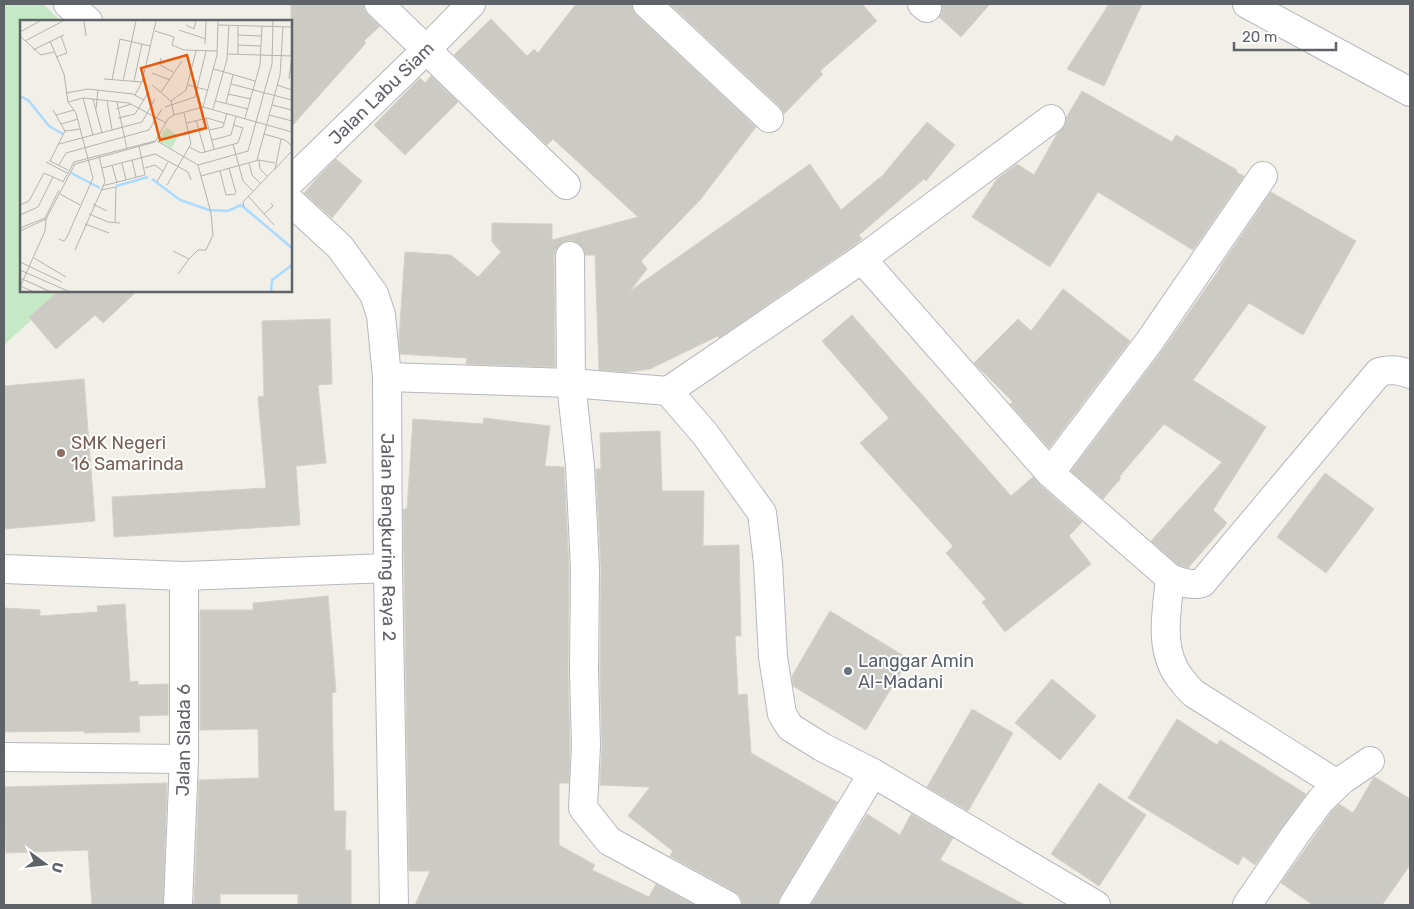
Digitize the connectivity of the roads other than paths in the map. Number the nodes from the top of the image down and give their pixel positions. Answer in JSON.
{"nodes":[{"id":1,"x":68,"y":4,"type":"edge"},
{"id":2,"x":379,"y":4,"type":"edge"},
{"id":3,"x":471,"y":4,"type":"edge"},
{"id":4,"x":647,"y":4,"type":"edge"},
{"id":5,"x":1247,"y":4,"type":"edge"},
{"id":6,"x":87,"y":20,"type":"edge"},
{"id":7,"x":426,"y":50,"type":"junction"},
{"id":8,"x":1410,"y":92,"type":"edge"},
{"id":9,"x":769,"y":118,"type":"dead end"},
{"id":10,"x":1051,"y":119,"type":"dead end"},
{"id":11,"x":1263,"y":176,"type":"dead end"},
{"id":12,"x":292,"y":179,"type":"edge"},
{"id":13,"x":566,"y":185,"type":"dead end"},
{"id":14,"x":292,"y":203,"type":"edge"},
{"id":15,"x":570,"y":256,"type":"dead end"},
{"id":16,"x":862,"y":259,"type":"junction"},
{"id":17,"x":1410,"y":374,"type":"edge"},
{"id":18,"x":387,"y":377,"type":"junction"},
{"id":19,"x":571,"y":383,"type":"junction"},
{"id":20,"x":668,"y":391,"type":"junction"},
{"id":21,"x":1050,"y":473,"type":"junction"},
{"id":22,"x":388,"y":568,"type":"junction"},
{"id":23,"x":4,"y":569,"type":"edge"},
{"id":24,"x":184,"y":576,"type":"junction"},
{"id":25,"x":1170,"y":578,"type":"junction"},
{"id":26,"x":4,"y":757,"type":"edge"},
{"id":27,"x":184,"y":758,"type":"junction"},
{"id":28,"x":1370,"y":761,"type":"dead end"},
{"id":29,"x":872,"y":773,"type":"junction"},
{"id":30,"x":1338,"y":784,"type":"junction"},
{"id":31,"x":178,"y":905,"type":"edge"},
{"id":32,"x":394,"y":905,"type":"edge"},
{"id":33,"x":727,"y":905,"type":"edge"},
{"id":34,"x":793,"y":905,"type":"edge"},
{"id":35,"x":1096,"y":905,"type":"edge"},
{"id":36,"x":1247,"y":905,"type":"edge"}],
"edges":[{"from":1,"to":6,"type":"street"},
{"from":2,"to":7,"type":"street"},
{"from":3,"to":7,"type":"street","name":"Jalan Labu Siam"},
{"from":4,"to":9,"type":"street"},
{"from":5,"to":8,"type":"street"},
{"from":7,"to":12,"type":"street","name":"Jalan Labu Siam"},
{"from":7,"to":13,"type":"street"},
{"from":10,"to":16,"type":"street"},
{"from":11,"to":21,"type":"street"},
{"from":14,"to":18,"type":"street","name":"Jalan Bengkuring Raya 2"},
{"from":15,"to":19,"type":"street"},
{"from":16,"to":20,"type":"street"},
{"from":16,"to":21,"type":"street"},
{"from":17,"to":25,"type":"street"},
{"from":18,"to":19,"type":"street"},
{"from":18,"to":22,"type":"street","name":"Jalan Bengkuring Raya 2"},
{"from":19,"to":20,"type":"street"},
{"from":19,"to":33,"type":"street"},
{"from":20,"to":29,"type":"street"},
{"from":21,"to":25,"type":"street"},
{"from":22,"to":24,"type":"street"},
{"from":22,"to":32,"type":"street","name":"Jalan Bengkuring Raya 2"},
{"from":23,"to":24,"type":"street"},
{"from":24,"to":27,"type":"street","name":"Jalan Slada 6"},
{"from":25,"to":30,"type":"street"},
{"from":26,"to":27,"type":"street"},
{"from":27,"to":31,"type":"street","name":"Jalan Slada 6"},
{"from":28,"to":30,"type":"street"},
{"from":29,"to":34,"type":"street"},
{"from":29,"to":35,"type":"street"},
{"from":30,"to":36,"type":"street"}]}
